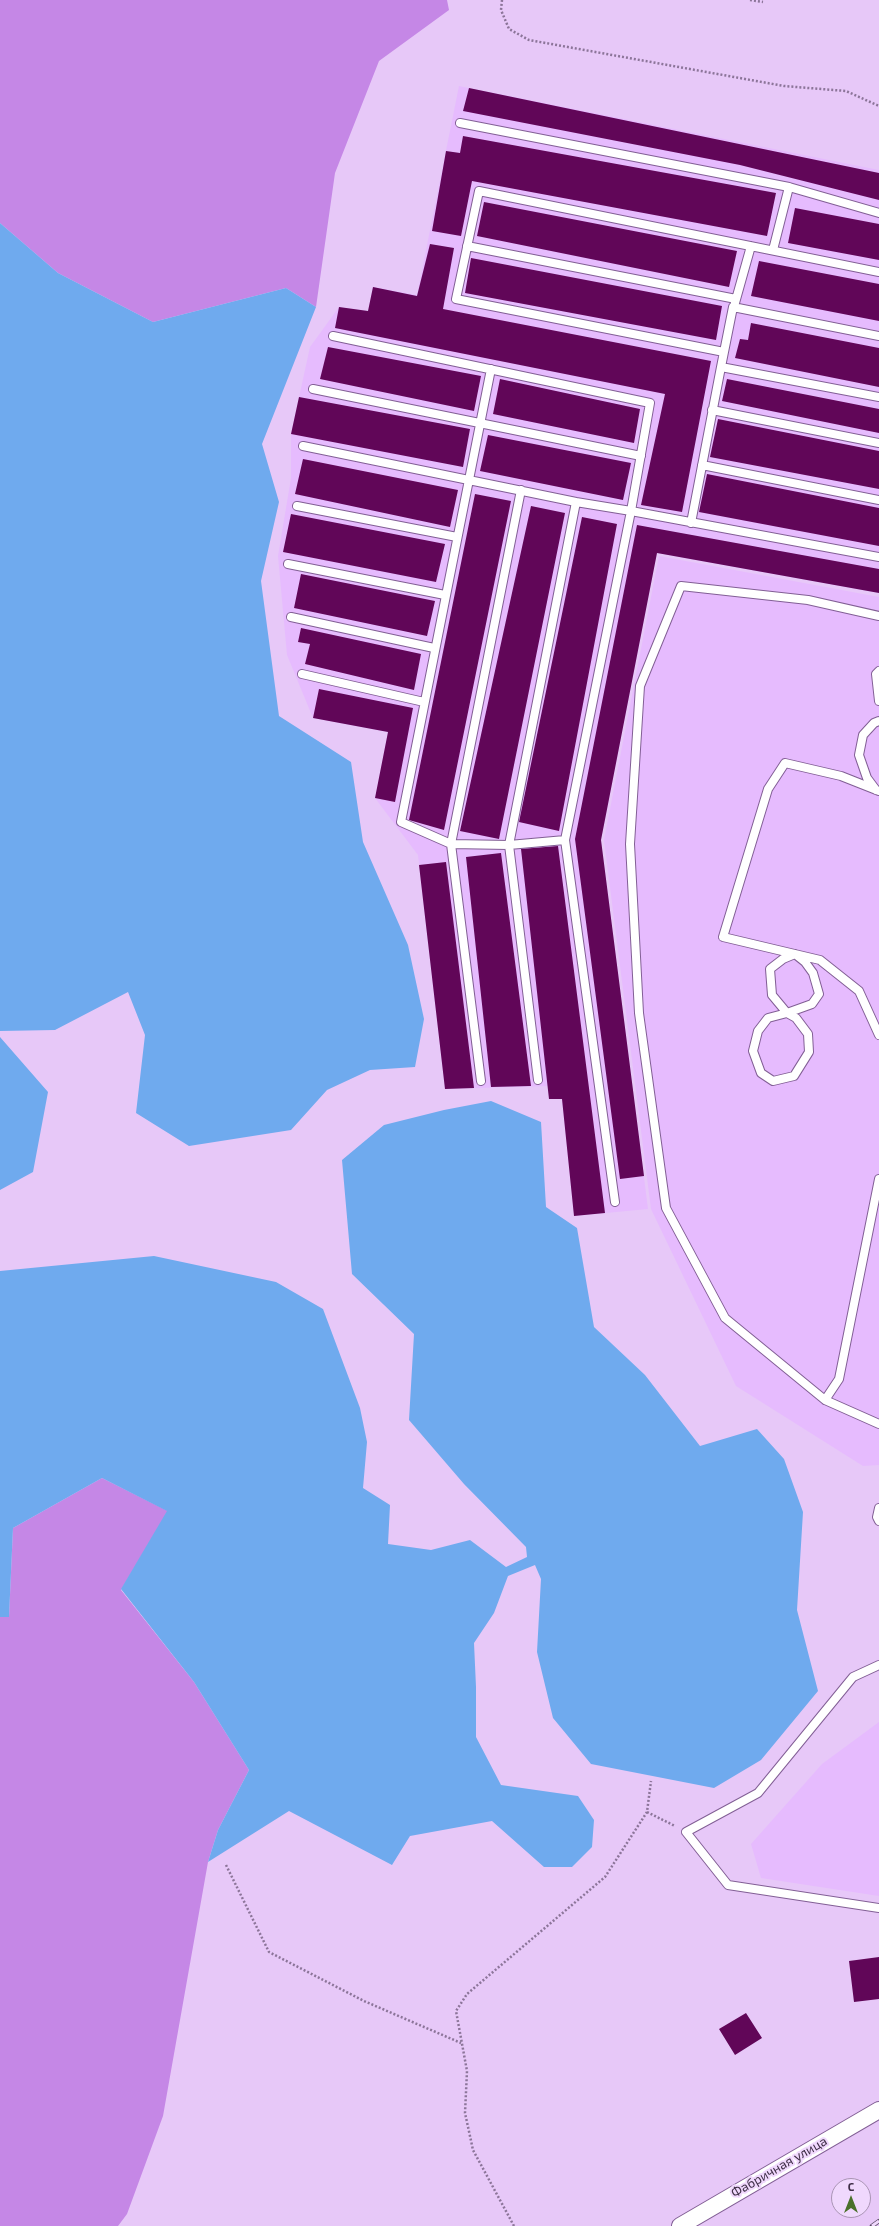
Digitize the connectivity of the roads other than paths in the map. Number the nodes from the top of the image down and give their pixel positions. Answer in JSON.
{"nodes":[{"id":1,"x":460,"y":123,"type":"dead end"},
{"id":2,"x":789,"y":187,"type":"junction"},
{"id":3,"x":879,"y":213,"type":"edge"},
{"id":4,"x":467,"y":246,"type":"junction"},
{"id":5,"x":751,"y":246,"type":"junction"},
{"id":6,"x":773,"y":250,"type":"junction"},
{"id":7,"x":879,"y":272,"type":"edge"},
{"id":8,"x":734,"y":303,"type":"junction"},
{"id":9,"x":333,"y":336,"type":"dead end"},
{"id":10,"x":879,"y":336,"type":"edge"},
{"id":11,"x":724,"y":352,"type":"junction"},
{"id":12,"x":720,"y":367,"type":"junction"},
{"id":13,"x":491,"y":369,"type":"junction"},
{"id":14,"x":313,"y":389,"type":"dead end"},
{"id":15,"x":879,"y":397,"type":"edge"},
{"id":16,"x":712,"y":410,"type":"junction"},
{"id":17,"x":480,"y":423,"type":"junction"},
{"id":18,"x":879,"y":443,"type":"edge"},
{"id":19,"x":303,"y":446,"type":"dead end"},
{"id":20,"x":641,"y":456,"type":"junction"},
{"id":21,"x":702,"y":465,"type":"junction"},
{"id":22,"x":469,"y":480,"type":"junction"},
{"id":23,"x":521,"y":490,"type":"junction"},
{"id":24,"x":879,"y":500,"type":"edge"},
{"id":25,"x":576,"y":502,"type":"junction"},
{"id":26,"x":297,"y":506,"type":"dead end"},
{"id":27,"x":630,"y":511,"type":"junction"},
{"id":28,"x":691,"y":522,"type":"junction"},
{"id":29,"x":457,"y":537,"type":"junction"},
{"id":30,"x":879,"y":557,"type":"edge"},
{"id":31,"x":288,"y":564,"type":"dead end"},
{"id":32,"x":445,"y":595,"type":"junction"},
{"id":33,"x":879,"y":616,"type":"edge"},
{"id":34,"x":291,"y":617,"type":"dead end"},
{"id":35,"x":434,"y":648,"type":"junction"},
{"id":36,"x":879,"y":671,"type":"edge"},
{"id":37,"x":302,"y":674,"type":"dead end"},
{"id":38,"x":879,"y":701,"type":"edge"},
{"id":39,"x":424,"y":702,"type":"junction"},
{"id":40,"x":879,"y":721,"type":"edge"},
{"id":41,"x":878,"y":790,"type":"edge"},
{"id":42,"x":565,"y":840,"type":"junction"},
{"id":43,"x":451,"y":844,"type":"junction"},
{"id":44,"x":509,"y":845,"type":"junction"},
{"id":45,"x":795,"y":954,"type":"junction"},
{"id":46,"x":787,"y":1013,"type":"junction"},
{"id":47,"x":879,"y":1035,"type":"edge"},
{"id":48,"x":538,"y":1080,"type":"dead end"},
{"id":49,"x":481,"y":1082,"type":"dead end"},
{"id":50,"x":879,"y":1179,"type":"edge"},
{"id":51,"x":615,"y":1202,"type":"dead end"},
{"id":52,"x":825,"y":1400,"type":"junction"},
{"id":53,"x":879,"y":1424,"type":"edge"},
{"id":54,"x":879,"y":1508,"type":"edge"},
{"id":55,"x":879,"y":1521,"type":"edge"},
{"id":56,"x":879,"y":1665,"type":"edge"},
{"id":57,"x":879,"y":1908,"type":"edge"},
{"id":58,"x":879,"y":2110,"type":"edge"},
{"id":59,"x":680,"y":2226,"type":"edge"}],
"edges":[{"from":1,"to":2,"type":"lane"},
{"from":2,"to":3,"type":"lane"},
{"from":2,"to":6,"type":"lane"},
{"from":4,"to":5,"type":"lane"},
{"from":4,"to":8,"type":"lane"},
{"from":4,"to":11,"type":"lane"},
{"from":5,"to":6,"type":"lane"},
{"from":5,"to":8,"type":"lane"},
{"from":6,"to":7,"type":"lane"},
{"from":8,"to":10,"type":"lane"},
{"from":8,"to":11,"type":"lane"},
{"from":9,"to":13,"type":"lane"},
{"from":11,"to":12,"type":"lane"},
{"from":12,"to":15,"type":"lane"},
{"from":12,"to":16,"type":"lane"},
{"from":13,"to":17,"type":"lane"},
{"from":13,"to":20,"type":"lane"},
{"from":14,"to":17,"type":"lane"},
{"from":16,"to":18,"type":"lane"},
{"from":16,"to":21,"type":"lane"},
{"from":17,"to":20,"type":"lane"},
{"from":17,"to":22,"type":"lane"},
{"from":19,"to":22,"type":"lane"},
{"from":20,"to":27,"type":"lane"},
{"from":21,"to":24,"type":"lane"},
{"from":21,"to":28,"type":"lane"},
{"from":22,"to":23,"type":"lane"},
{"from":22,"to":29,"type":"lane"},
{"from":23,"to":25,"type":"lane"},
{"from":23,"to":43,"type":"lane"},
{"from":25,"to":27,"type":"lane"},
{"from":25,"to":44,"type":"lane"},
{"from":26,"to":29,"type":"lane"},
{"from":27,"to":28,"type":"lane"},
{"from":27,"to":42,"type":"lane"},
{"from":28,"to":30,"type":"lane"},
{"from":29,"to":32,"type":"lane"},
{"from":31,"to":32,"type":"lane"},
{"from":32,"to":35,"type":"lane"},
{"from":33,"to":52,"type":"lane"},
{"from":34,"to":35,"type":"lane"},
{"from":35,"to":39,"type":"lane"},
{"from":36,"to":38,"type":"lane"},
{"from":37,"to":39,"type":"lane"},
{"from":39,"to":43,"type":"lane"},
{"from":40,"to":41,"type":"lane"},
{"from":41,"to":45,"type":"lane"},
{"from":42,"to":44,"type":"lane"},
{"from":42,"to":51,"type":"lane"},
{"from":43,"to":44,"type":"lane"},
{"from":43,"to":49,"type":"lane"},
{"from":44,"to":48,"type":"lane"},
{"from":45,"to":46,"type":"lane"},
{"from":45,"to":46,"type":"lane"},
{"from":45,"to":47,"type":"lane"},
{"from":46,"to":46,"type":"lane"},
{"from":50,"to":52,"type":"lane"},
{"from":52,"to":53,"type":"lane"},
{"from":54,"to":55,"type":"lane"},
{"from":56,"to":57,"type":"lane"},
{"from":58,"to":59,"type":"street","name":"Фабричная улица"}]}
